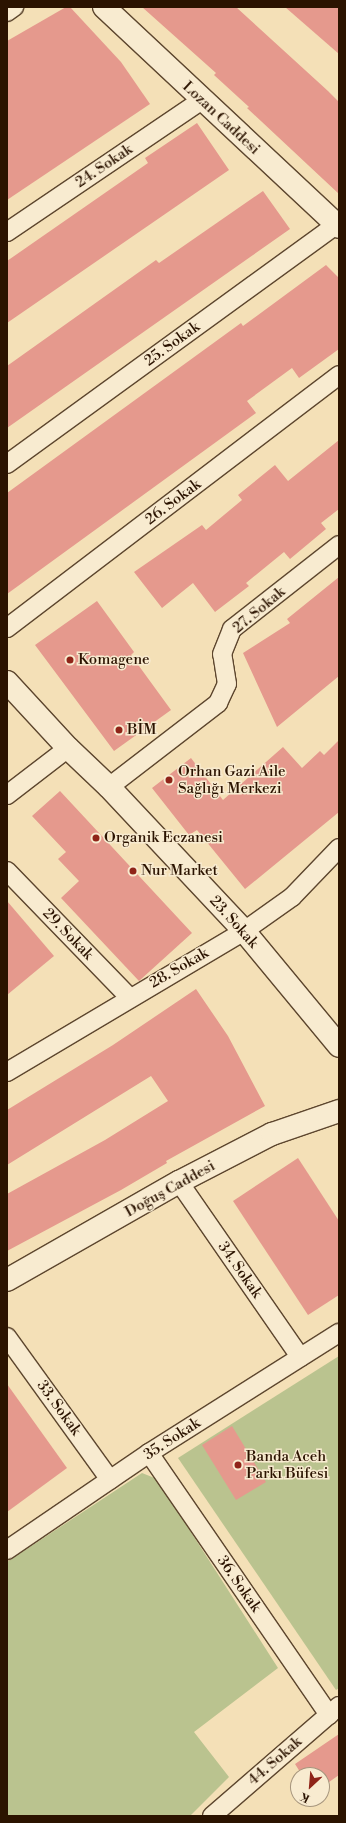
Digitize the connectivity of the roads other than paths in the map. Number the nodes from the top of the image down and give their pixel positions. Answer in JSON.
{"nodes":[{"id":1,"x":14,"y":7,"type":"edge"},
{"id":2,"x":104,"y":7,"type":"edge"},
{"id":3,"x":7,"y":12,"type":"edge"},
{"id":4,"x":202,"y":100,"type":"junction"},
{"id":5,"x":338,"y":226,"type":"edge"},
{"id":6,"x":7,"y":232,"type":"edge"},
{"id":7,"x":339,"y":375,"type":"edge"},
{"id":8,"x":7,"y":464,"type":"edge"},
{"id":9,"x":339,"y":545,"type":"edge"},
{"id":10,"x":7,"y":628,"type":"edge"},
{"id":11,"x":7,"y":682,"type":"edge"},
{"id":12,"x":68,"y":748,"type":"junction"},
{"id":13,"x":109,"y":787,"type":"junction"},
{"id":14,"x":7,"y":795,"type":"edge"},
{"id":15,"x":339,"y":848,"type":"edge"},
{"id":16,"x":8,"y":875,"type":"edge"},
{"id":17,"x":244,"y":931,"type":"junction"},
{"id":18,"x":129,"y":998,"type":"junction"},
{"id":19,"x":339,"y":1046,"type":"edge"},
{"id":20,"x":7,"y":1072,"type":"edge"},
{"id":21,"x":339,"y":1111,"type":"edge"},
{"id":22,"x":179,"y":1182,"type":"junction"},
{"id":23,"x":7,"y":1280,"type":"edge"},
{"id":24,"x":339,"y":1332,"type":"edge"},
{"id":25,"x":7,"y":1337,"type":"edge"},
{"id":26,"x":300,"y":1357,"type":"junction"},
{"id":27,"x":149,"y":1453,"type":"junction"},
{"id":28,"x":110,"y":1480,"type":"junction"},
{"id":29,"x":7,"y":1550,"type":"edge"},
{"id":30,"x":334,"y":1710,"type":"edge"},
{"id":31,"x":216,"y":1815,"type":"edge"}],
"edges":[{"from":1,"to":3,"type":"street"},
{"from":2,"to":4,"type":"main road","name":"Lozan Caddesi"},
{"from":4,"to":5,"type":"main road","name":"Lozan Caddesi"},
{"from":4,"to":6,"type":"street","name":"24. Sokak"},
{"from":5,"to":8,"type":"street","name":"25. Sokak"},
{"from":7,"to":10,"type":"street","name":"26. Sokak"},
{"from":9,"to":13,"type":"street","name":"27. Sokak"},
{"from":11,"to":12,"type":"main road","name":"23. Sokak"},
{"from":12,"to":13,"type":"main road","name":"23. Sokak"},
{"from":12,"to":14,"type":"street"},
{"from":13,"to":17,"type":"main road","name":"23. Sokak"},
{"from":15,"to":17,"type":"street","name":"28. Sokak"},
{"from":16,"to":18,"type":"street","name":"29. Sokak"},
{"from":17,"to":18,"type":"street","name":"28. Sokak"},
{"from":17,"to":19,"type":"main road","name":"23. Sokak"},
{"from":18,"to":20,"type":"street","name":"28. Sokak"},
{"from":21,"to":22,"type":"main road","name":"Doğuş Caddesi"},
{"from":22,"to":23,"type":"main road","name":"Doğuş Caddesi"},
{"from":22,"to":26,"type":"street","name":"34. Sokak"},
{"from":24,"to":26,"type":"street","name":"35. Sokak"},
{"from":25,"to":28,"type":"street","name":"33. Sokak"},
{"from":26,"to":27,"type":"street","name":"35. Sokak"},
{"from":27,"to":28,"type":"street","name":"35. Sokak"},
{"from":27,"to":30,"type":"street","name":"36. Sokak"},
{"from":28,"to":29,"type":"street","name":"35. Sokak"},
{"from":30,"to":31,"type":"street","name":"44. Sokak"}]}
